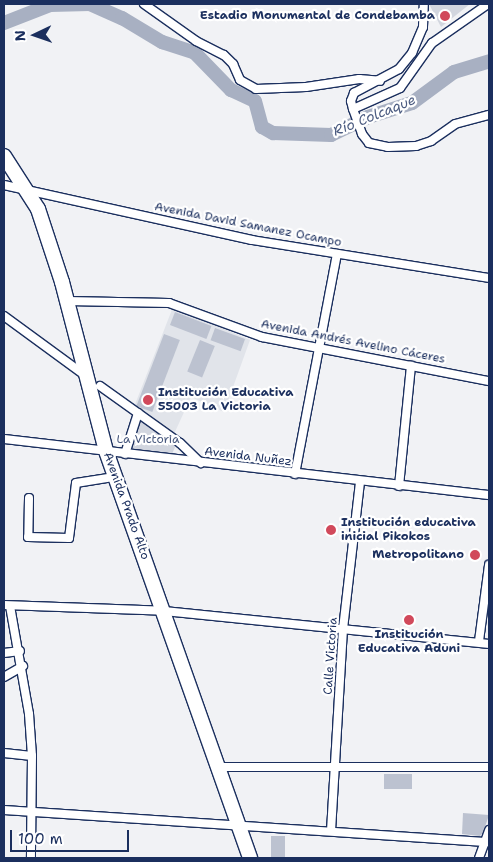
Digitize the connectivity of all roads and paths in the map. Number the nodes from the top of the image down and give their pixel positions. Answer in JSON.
{"nodes":[{"id":1,"x":144,"y":4,"type":"edge"},
{"id":2,"x":424,"y":4,"type":"edge"},
{"id":3,"x":488,"y":4,"type":"edge"},
{"id":4,"x":380,"y":80,"type":"junction"},
{"id":5,"x":354,"y":111,"type":"junction"},
{"id":6,"x":489,"y":115,"type":"edge"},
{"id":7,"x":4,"y":156,"type":"edge"},
{"id":8,"x":4,"y":185,"type":"edge"},
{"id":9,"x":23,"y":189,"type":"junction"},
{"id":10,"x":337,"y":254,"type":"junction"},
{"id":11,"x":489,"y":278,"type":"edge"},
{"id":12,"x":67,"y":301,"type":"junction"},
{"id":13,"x":4,"y":316,"type":"edge"},
{"id":14,"x":318,"y":347,"type":"junction"},
{"id":15,"x":411,"y":366,"type":"junction"},
{"id":16,"x":86,"y":376,"type":"junction"},
{"id":17,"x":489,"y":381,"type":"edge"},
{"id":18,"x":100,"y":386,"type":"dead end"},
{"id":19,"x":138,"y":414,"type":"junction"},
{"id":20,"x":4,"y":439,"type":"edge"},
{"id":21,"x":106,"y":452,"type":"junction"},
{"id":22,"x":125,"y":454,"type":"junction"},
{"id":23,"x":201,"y":462,"type":"junction"},
{"id":24,"x":295,"y":474,"type":"junction"},
{"id":25,"x":115,"y":477,"type":"junction"},
{"id":26,"x":360,"y":482,"type":"junction"},
{"id":27,"x":399,"y":486,"type":"junction"},
{"id":28,"x":489,"y":495,"type":"edge"},
{"id":29,"x":29,"y":498,"type":"dead end"},
{"id":30,"x":489,"y":564,"type":"edge"},
{"id":31,"x":7,"y":605,"type":"edge"},
{"id":32,"x":164,"y":611,"type":"junction"},
{"id":33,"x":343,"y":629,"type":"junction"},
{"id":34,"x":479,"y":641,"type":"junction"},
{"id":35,"x":489,"y":644,"type":"edge"},
{"id":36,"x":20,"y":651,"type":"junction"},
{"id":37,"x":4,"y":653,"type":"edge"},
{"id":38,"x":22,"y":666,"type":"junction"},
{"id":39,"x":4,"y":677,"type":"edge"},
{"id":40,"x":4,"y":753,"type":"edge"},
{"id":41,"x":32,"y":756,"type":"junction"},
{"id":42,"x":218,"y":767,"type":"junction"},
{"id":43,"x":489,"y":767,"type":"edge"},
{"id":44,"x":336,"y":769,"type":"junction"},
{"id":45,"x":4,"y":810,"type":"edge"},
{"id":46,"x":31,"y":812,"type":"junction"},
{"id":47,"x":241,"y":826,"type":"junction"},
{"id":48,"x":489,"y":830,"type":"edge"},
{"id":49,"x":331,"y":831,"type":"junction"},
{"id":50,"x":487,"y":842,"type":"edge"},
{"id":51,"x":31,"y":858,"type":"edge"},
{"id":52,"x":250,"y":858,"type":"edge"},
{"id":53,"x":478,"y":858,"type":"edge"}],
"edges":[{"from":1,"to":4,"type":"street"},
{"from":2,"to":4,"type":"street"},
{"from":3,"to":5,"type":"street"},
{"from":4,"to":5,"type":"street"},
{"from":5,"to":6,"type":"street"},
{"from":7,"to":9,"type":"highway","name":"Avenida Prado Alto"},
{"from":8,"to":9,"type":"street","name":"Avenida David Samanez Ocampo"},
{"from":9,"to":10,"type":"street","name":"Avenida David Samanez Ocampo"},
{"from":9,"to":12,"type":"highway","name":"Avenida Prado Alto"},
{"from":10,"to":11,"type":"street","name":"Avenida David Samanez Ocampo"},
{"from":10,"to":14,"type":"street"},
{"from":12,"to":14,"type":"street","name":"Avenida Andrés Avelino Cáceres"},
{"from":12,"to":16,"type":"highway","name":"Avenida Prado Alto"},
{"from":13,"to":16,"type":"street"},
{"from":14,"to":15,"type":"street","name":"Avenida Andrés Avelino Cáceres"},
{"from":14,"to":24,"type":"street"},
{"from":15,"to":17,"type":"street","name":"Avenida Andrés Avelino Cáceres"},
{"from":15,"to":27,"type":"street"},
{"from":16,"to":21,"type":"highway","name":"Avenida Prado Alto"},
{"from":18,"to":19,"type":"street"},
{"from":19,"to":22,"type":"street"},
{"from":19,"to":23,"type":"street"},
{"from":20,"to":21,"type":"street","name":"Avenida Nuñez"},
{"from":21,"to":22,"type":"street","name":"Avenida Nuñez"},
{"from":21,"to":25,"type":"highway","name":"Avenida Prado Alto"},
{"from":22,"to":23,"type":"street","name":"Avenida Nuñez"},
{"from":23,"to":24,"type":"street","name":"Avenida Nuñez"},
{"from":24,"to":26,"type":"street","name":"Avenida Nuñez"},
{"from":25,"to":29,"type":"street"},
{"from":25,"to":32,"type":"highway","name":"Avenida Prado Alto"},
{"from":26,"to":27,"type":"street","name":"Avenida Nuñez"},
{"from":26,"to":33,"type":"street","name":"Calle Victoria"},
{"from":27,"to":28,"type":"street","name":"Avenida Nuñez"},
{"from":30,"to":34,"type":"street"},
{"from":31,"to":32,"type":"street"},
{"from":31,"to":36,"type":"street"},
{"from":32,"to":33,"type":"street"},
{"from":32,"to":42,"type":"highway","name":"Avenida Prado Alto"},
{"from":33,"to":34,"type":"street"},
{"from":33,"to":44,"type":"street","name":"Calle Victoria"},
{"from":34,"to":35,"type":"street"},
{"from":36,"to":37,"type":"street"},
{"from":36,"to":38,"type":"street"},
{"from":38,"to":39,"type":"street"},
{"from":38,"to":41,"type":"street"},
{"from":40,"to":41,"type":"street"},
{"from":41,"to":46,"type":"street"},
{"from":42,"to":44,"type":"street"},
{"from":42,"to":47,"type":"highway","name":"Avenida Prado Alto"},
{"from":43,"to":44,"type":"street"},
{"from":44,"to":49,"type":"street","name":"Calle Victoria"},
{"from":45,"to":46,"type":"street"},
{"from":46,"to":47,"type":"street"},
{"from":46,"to":51,"type":"street"},
{"from":47,"to":49,"type":"street"},
{"from":47,"to":52,"type":"highway","name":"Avenida Prado Alto"},
{"from":48,"to":50,"type":"street"},
{"from":49,"to":50,"type":"street"},
{"from":50,"to":53,"type":"street"}]}
